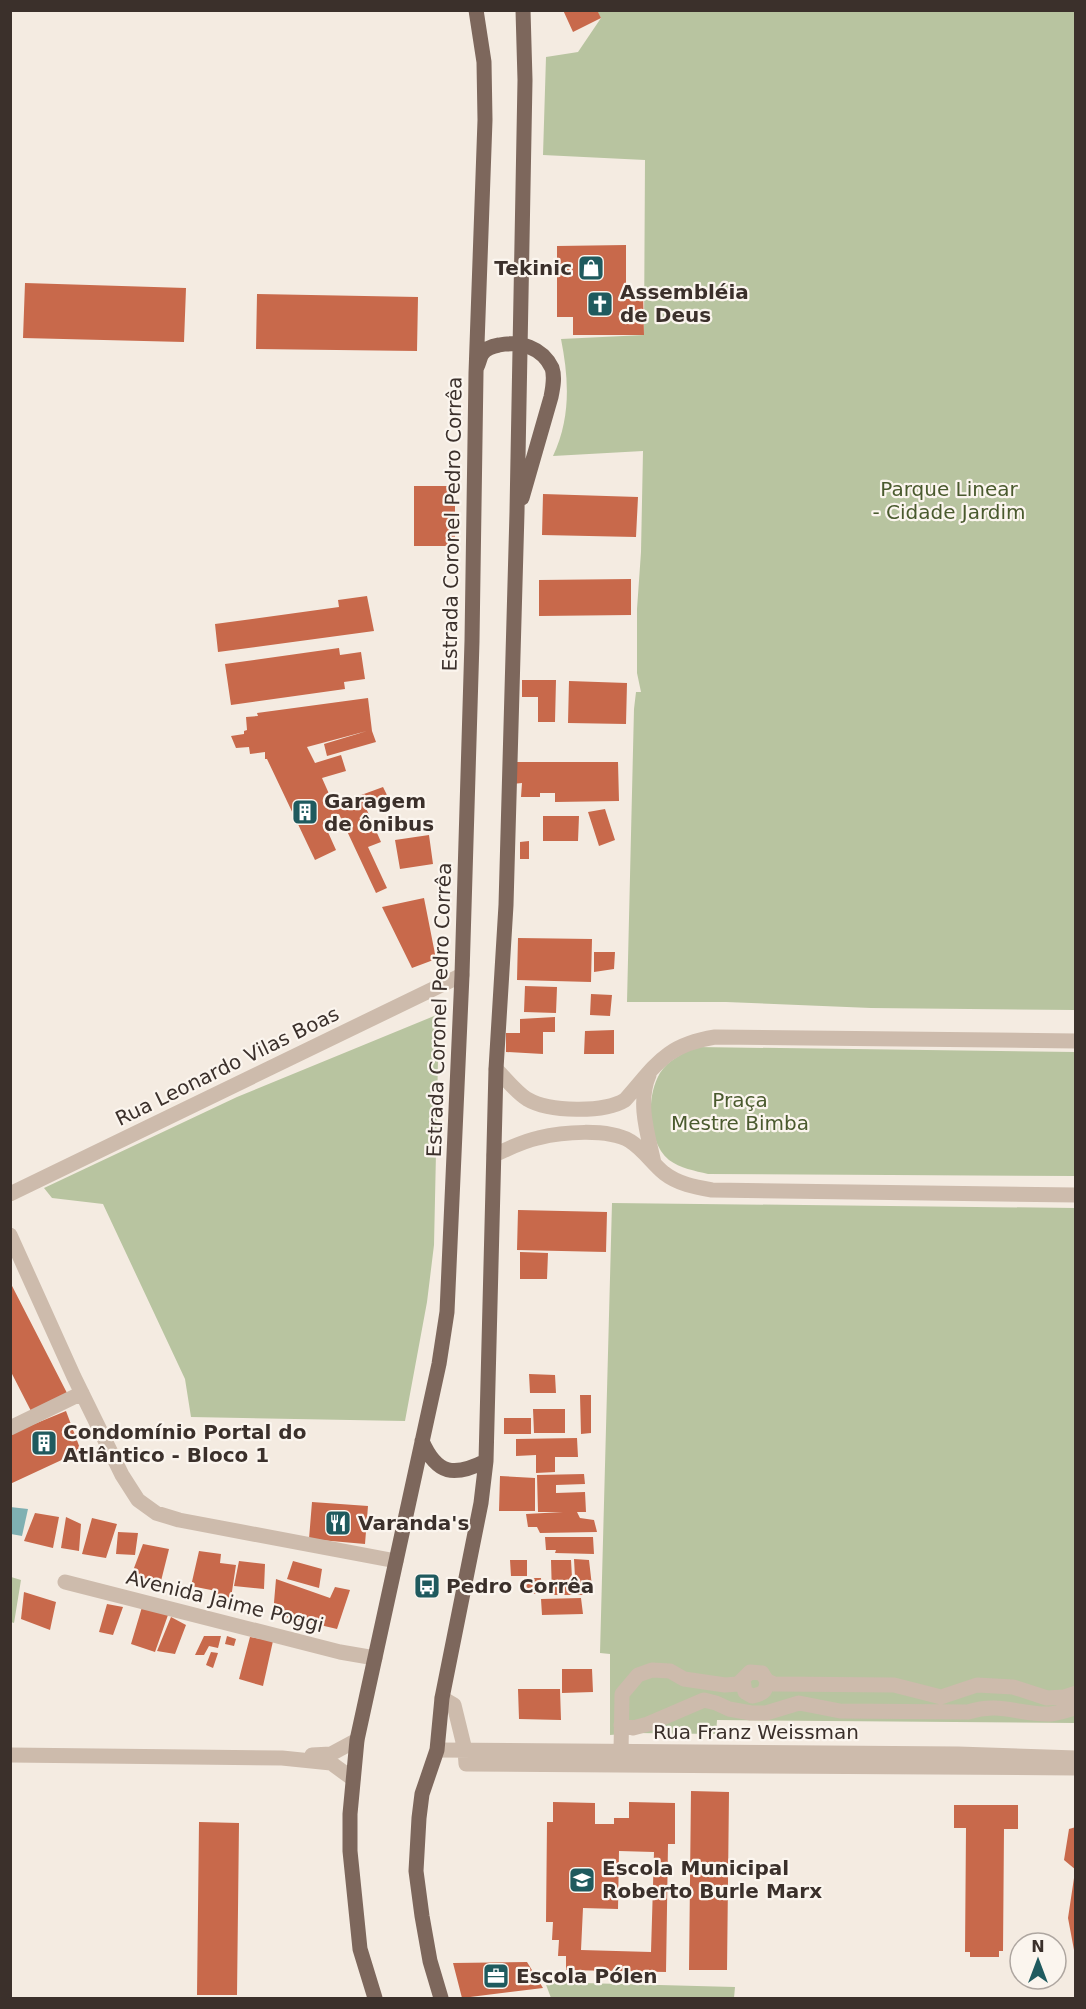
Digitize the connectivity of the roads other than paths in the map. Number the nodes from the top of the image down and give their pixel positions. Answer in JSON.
{"nodes":[{"id":1,"x":476,"y":10,"type":"edge"},
{"id":2,"x":523,"y":10,"type":"edge"},
{"id":3,"x":520,"y":343,"type":"junction"},
{"id":4,"x":476,"y":373,"type":"junction"},
{"id":5,"x":518,"y":512,"type":"junction"},
{"id":6,"x":462,"y":975,"type":"junction"},
{"id":7,"x":1076,"y":1041,"type":"edge"},
{"id":8,"x":496,"y":1069,"type":"junction"},
{"id":9,"x":650,"y":1072,"type":"junction"},
{"id":10,"x":494,"y":1155,"type":"junction"},
{"id":11,"x":654,"y":1164,"type":"junction"},
{"id":12,"x":10,"y":1194,"type":"edge"},
{"id":13,"x":1076,"y":1195,"type":"edge"},
{"id":14,"x":10,"y":1235,"type":"edge"},
{"id":15,"x":82,"y":1394,"type":"junction"},
{"id":16,"x":10,"y":1428,"type":"edge"},
{"id":17,"x":422,"y":1441,"type":"junction"},
{"id":18,"x":486,"y":1461,"type":"junction"},
{"id":19,"x":396,"y":1561,"type":"junction"},
{"id":20,"x":65,"y":1582,"type":"dead end"},
{"id":21,"x":375,"y":1658,"type":"junction"},
{"id":22,"x":1076,"y":1693,"type":"edge"},
{"id":23,"x":442,"y":1698,"type":"junction"},
{"id":24,"x":1076,"y":1708,"type":"edge"},
{"id":25,"x":621,"y":1725,"type":"junction"},
{"id":26,"x":357,"y":1740,"type":"junction"},
{"id":27,"x":437,"y":1750,"type":"junction"},
{"id":28,"x":465,"y":1750,"type":"junction"},
{"id":29,"x":621,"y":1752,"type":"junction"},
{"id":30,"x":10,"y":1755,"type":"edge"},
{"id":31,"x":282,"y":1758,"type":"junction"},
{"id":32,"x":1076,"y":1758,"type":"edge"},
{"id":33,"x":1076,"y":1768,"type":"edge"},
{"id":34,"x":353,"y":1779,"type":"junction"},
{"id":35,"x":375,"y":1998,"type":"edge"},
{"id":36,"x":441,"y":1998,"type":"edge"}],
"edges":[{"from":1,"to":4,"type":"main road","name":"Estrada Coronel Pedro Corrêa"},
{"from":2,"to":3,"type":"main road"},
{"from":3,"to":4,"type":"main road"},
{"from":3,"to":5,"type":"main road"},
{"from":3,"to":5,"type":"main road"},
{"from":4,"to":6,"type":"main road","name":"Estrada Coronel Pedro Corrêa"},
{"from":5,"to":8,"type":"main road"},
{"from":6,"to":12,"type":"street","name":"Rua Leonardo Vilas Boas"},
{"from":6,"to":17,"type":"main road","name":"Estrada Coronel Pedro Corrêa"},
{"from":7,"to":9,"type":"street"},
{"from":8,"to":9,"type":"street"},
{"from":8,"to":10,"type":"main road"},
{"from":9,"to":11,"type":"street"},
{"from":10,"to":11,"type":"street"},
{"from":10,"to":18,"type":"main road"},
{"from":11,"to":13,"type":"street"},
{"from":14,"to":15,"type":"street"},
{"from":15,"to":16,"type":"street"},
{"from":15,"to":19,"type":"street"},
{"from":17,"to":18,"type":"main road"},
{"from":17,"to":19,"type":"main road","name":"Estrada Coronel Pedro Corrêa"},
{"from":18,"to":23,"type":"main road"},
{"from":19,"to":21,"type":"main road","name":"Estrada Coronel Pedro Corrêa"},
{"from":20,"to":21,"type":"street","name":"Avenida Jaime Poggi"},
{"from":21,"to":26,"type":"main road","name":"Estrada Coronel Pedro Corrêa"},
{"from":22,"to":25,"type":"street"},
{"from":23,"to":27,"type":"main road"},
{"from":23,"to":28,"type":"street"},
{"from":24,"to":25,"type":"street"},
{"from":25,"to":29,"type":"street"},
{"from":26,"to":31,"type":"street"},
{"from":26,"to":34,"type":"main road","name":"Estrada Coronel Pedro Corrêa"},
{"from":27,"to":28,"type":"street","name":"Rua Franz Weissman"},
{"from":27,"to":36,"type":"main road"},
{"from":28,"to":29,"type":"street","name":"Rua Franz Weissman"},
{"from":28,"to":33,"type":"street"},
{"from":29,"to":32,"type":"street","name":"Rua Franz Weissman"},
{"from":30,"to":31,"type":"street"},
{"from":31,"to":34,"type":"street"},
{"from":34,"to":35,"type":"main road","name":"Estrada Coronel Pedro Corrêa"}]}
